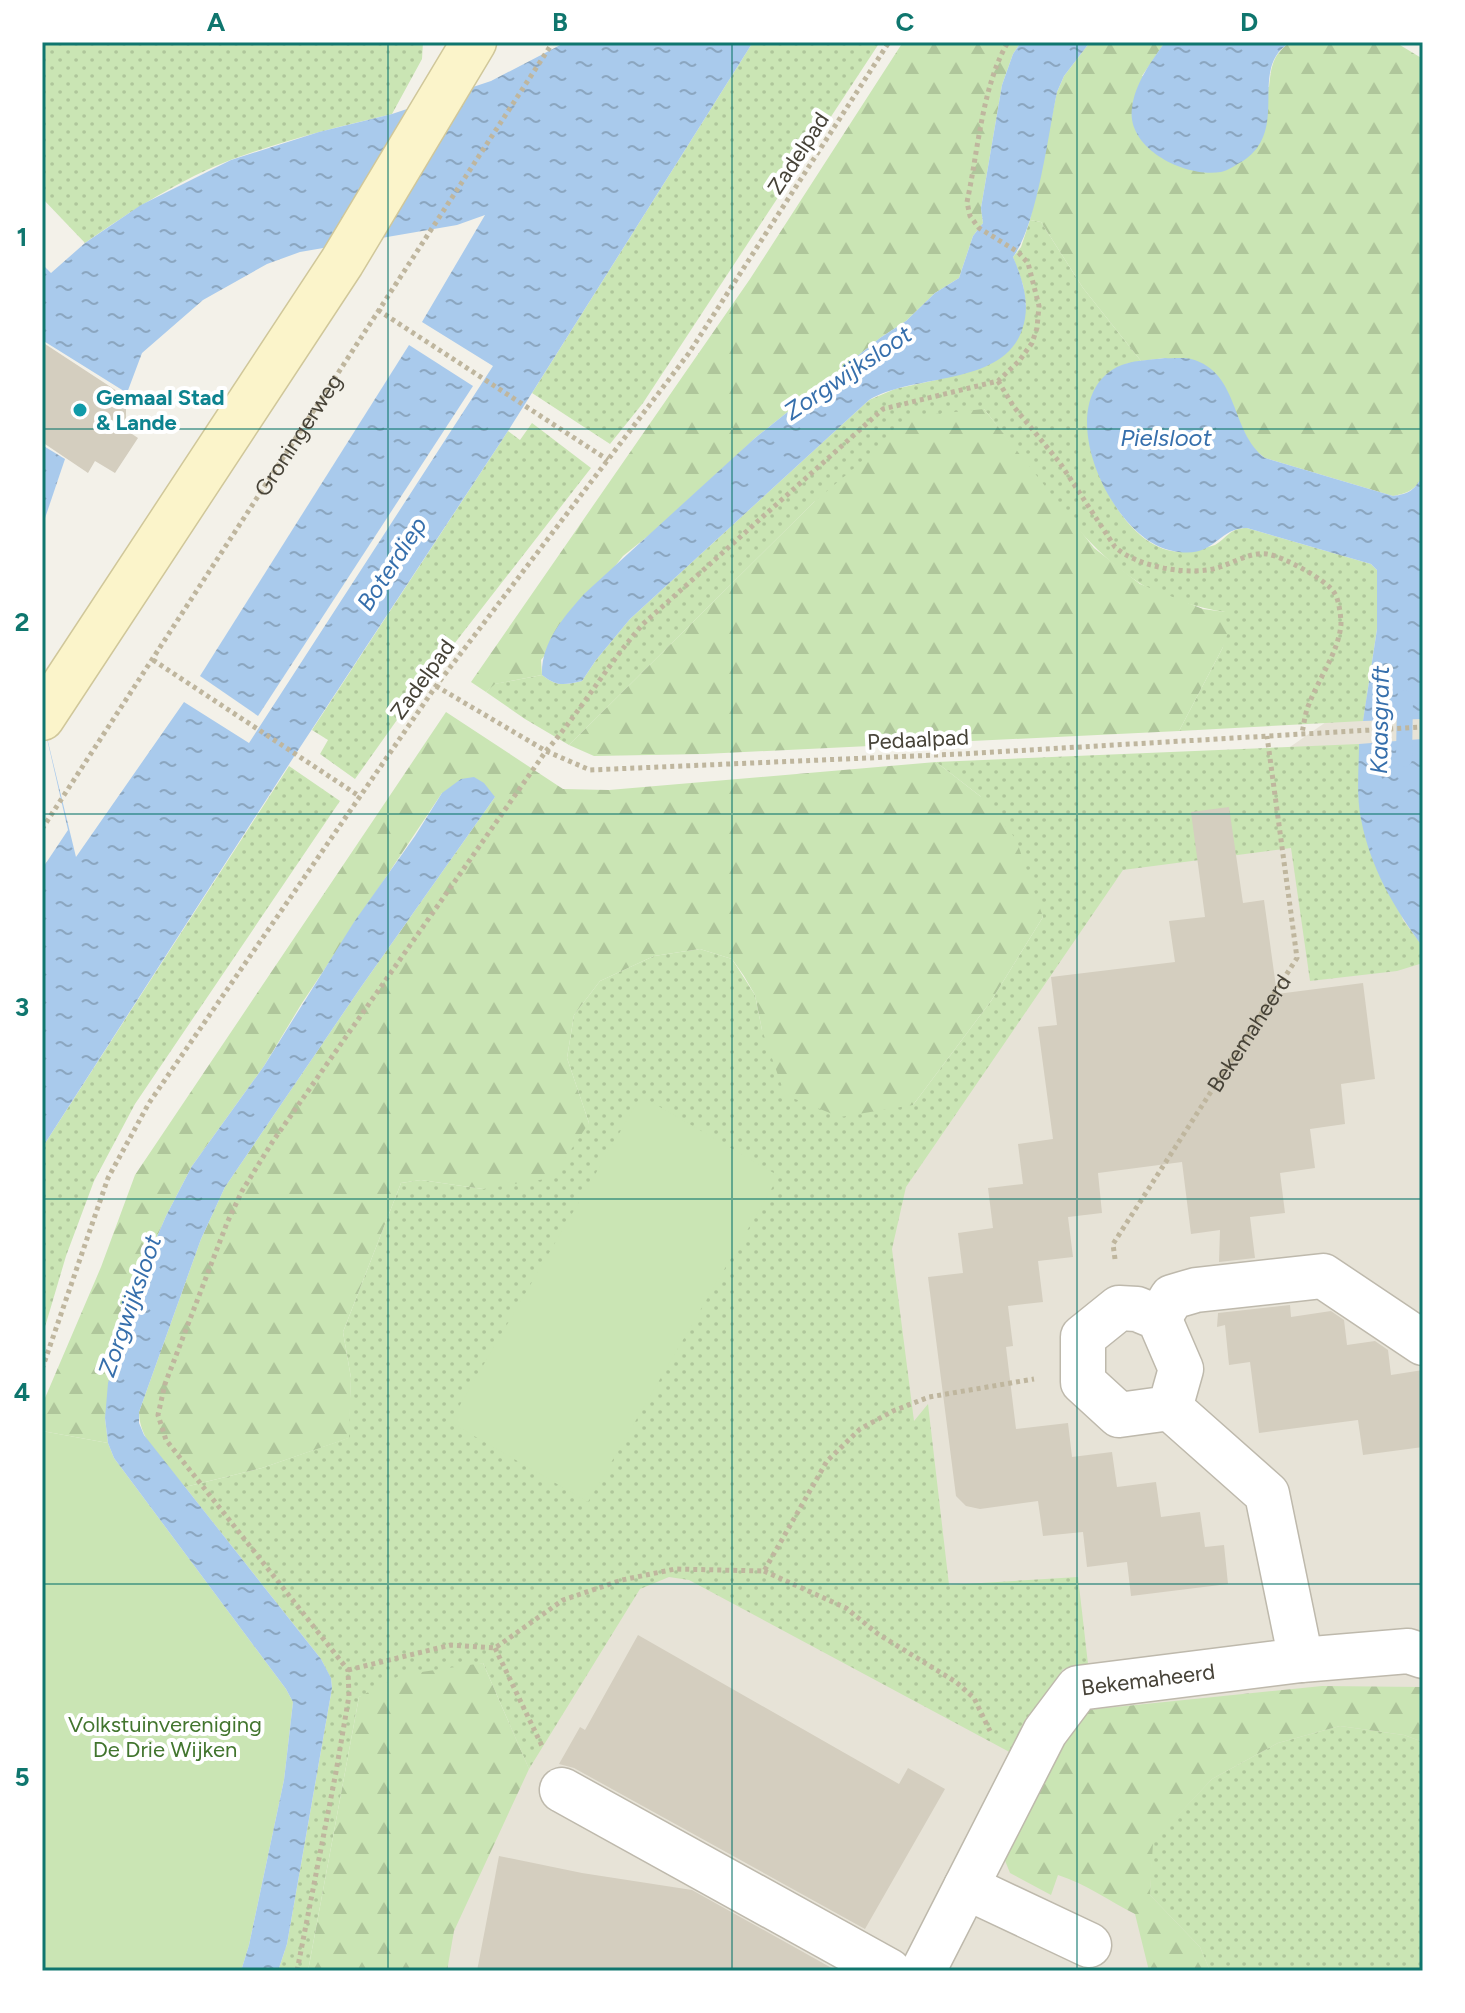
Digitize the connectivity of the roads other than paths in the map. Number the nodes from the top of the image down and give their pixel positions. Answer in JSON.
{"nodes":[{"id":1,"x":474,"y":42,"type":"edge"},
{"id":2,"x":52,"y":703,"type":"edge"},
{"id":3,"x":1139,"y":1313,"type":"junction"},
{"id":4,"x":1423,"y":1343,"type":"edge"},
{"id":5,"x":1170,"y":1408,"type":"junction"},
{"id":6,"x":1423,"y":1656,"type":"edge"},
{"id":7,"x":1301,"y":1660,"type":"junction"},
{"id":8,"x":562,"y":1790,"type":"road end"},
{"id":9,"x":966,"y":1887,"type":"junction"},
{"id":10,"x":1089,"y":1945,"type":"dead end"},
{"id":11,"x":889,"y":1971,"type":"edge"},
{"id":12,"x":923,"y":1971,"type":"edge"}],
"edges":[{"from":1,"to":2,"type":"main road"},
{"from":3,"to":4,"type":"street"},
{"from":3,"to":5,"type":"street"},
{"from":3,"to":5,"type":"street"},
{"from":5,"to":7,"type":"street"},
{"from":6,"to":7,"type":"street","name":"Bekemaheerd"},
{"from":7,"to":9,"type":"street","name":"Bekemaheerd"},
{"from":8,"to":11,"type":"street"},
{"from":9,"to":10,"type":"street"},
{"from":9,"to":12,"type":"street","name":"Bekemaheerd"}]}
